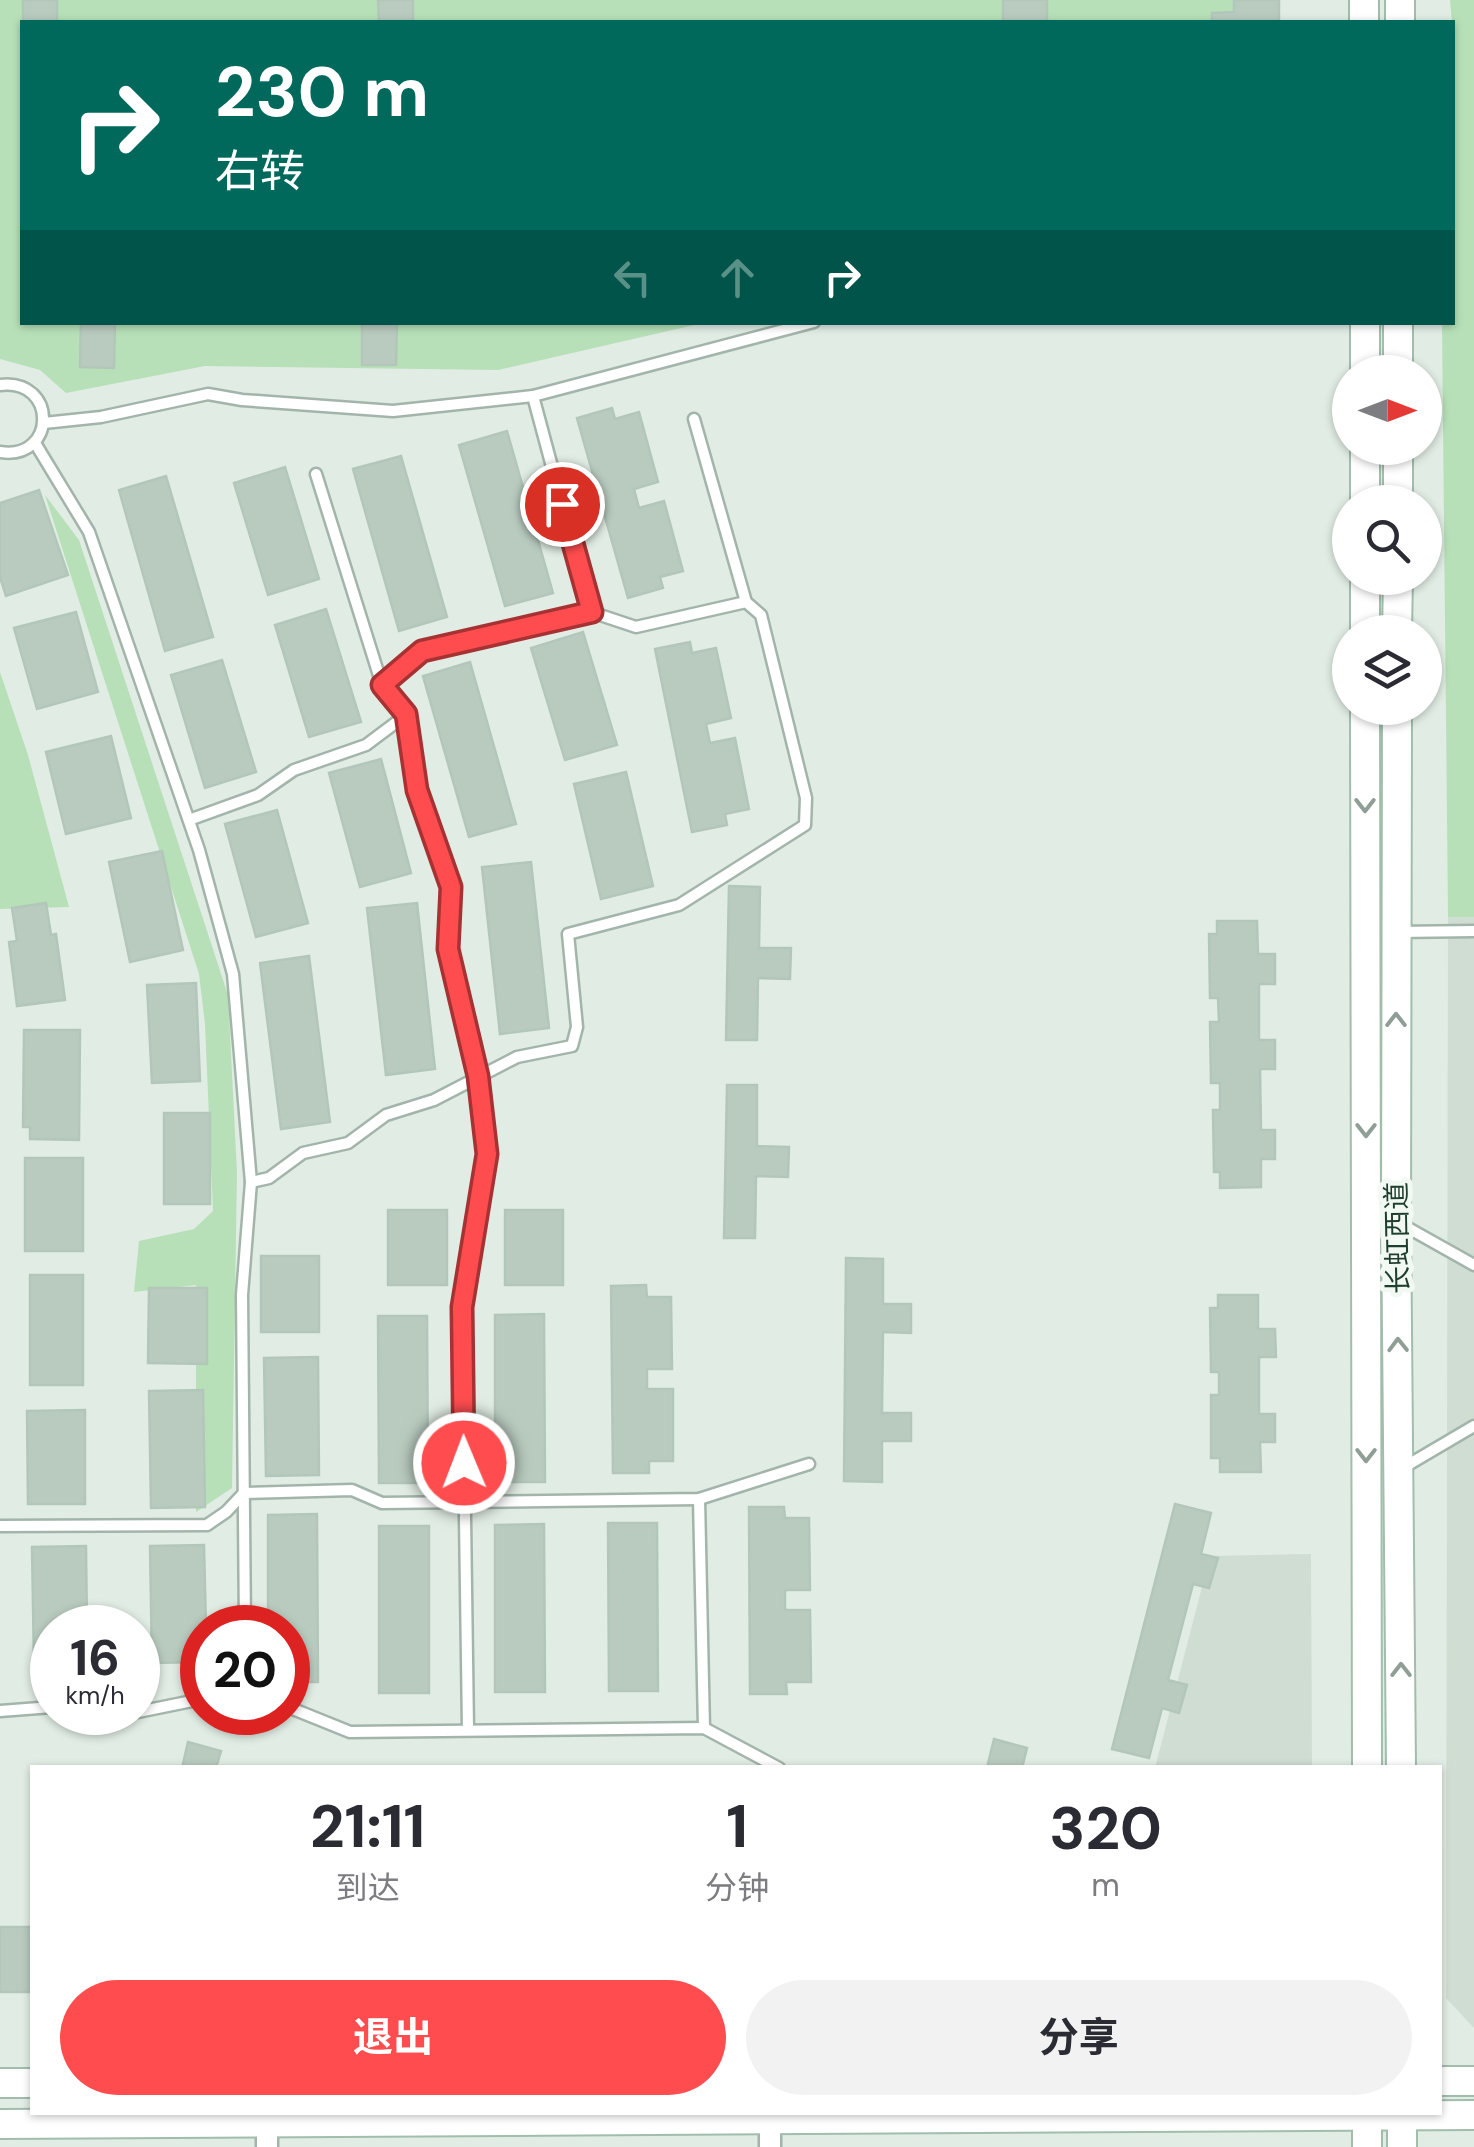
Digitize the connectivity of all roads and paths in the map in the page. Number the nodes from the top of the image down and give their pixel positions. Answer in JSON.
{"nodes":[{"id":1,"x":803,"y":325,"type":"edge"},
{"id":2,"x":1365,"y":325,"type":"edge"},
{"id":3,"x":1398,"y":325,"type":"edge"},
{"id":4,"x":1365,"y":355,"type":"edge"},
{"id":5,"x":1398,"y":355,"type":"edge"},
{"id":6,"x":0,"y":385,"type":"edge"},
{"id":7,"x":533,"y":396,"type":"junction"},
{"id":8,"x":694,"y":419,"type":"dead end"},
{"id":9,"x":44,"y":423,"type":"junction"},
{"id":10,"x":35,"y":443,"type":"junction"},
{"id":11,"x":0,"y":452,"type":"edge"},
{"id":12,"x":316,"y":474,"type":"dead end"},
{"id":13,"x":746,"y":602,"type":"junction"},
{"id":14,"x":592,"y":612,"type":"junction"},
{"id":15,"x":382,"y":685,"type":"junction"},
{"id":16,"x":406,"y":714,"type":"junction"},
{"id":17,"x":1365,"y":725,"type":"edge"},
{"id":18,"x":1397,"y":725,"type":"edge"},
{"id":19,"x":188,"y":820,"type":"junction"},
{"id":20,"x":1474,"y":931,"type":"edge"},
{"id":21,"x":1396,"y":932,"type":"junction"},
{"id":22,"x":478,"y":1076,"type":"junction"},
{"id":23,"x":250,"y":1182,"type":"junction"},
{"id":24,"x":1396,"y":1221,"type":"junction"},
{"id":25,"x":1474,"y":1265,"type":"edge"},
{"id":26,"x":1474,"y":1426,"type":"edge"},
{"id":27,"x":809,"y":1464,"type":"dead end"},
{"id":28,"x":1400,"y":1470,"type":"junction"},
{"id":29,"x":244,"y":1493,"type":"junction"},
{"id":30,"x":700,"y":1499,"type":"junction"},
{"id":31,"x":464,"y":1502,"type":"junction"},
{"id":32,"x":0,"y":1526,"type":"edge"},
{"id":33,"x":245,"y":1605,"type":"edge"},
{"id":34,"x":30,"y":1709,"type":"edge"},
{"id":35,"x":0,"y":1710,"type":"edge"},
{"id":36,"x":310,"y":1716,"type":"edge"},
{"id":37,"x":704,"y":1728,"type":"junction"},
{"id":38,"x":468,"y":1729,"type":"junction"},
{"id":39,"x":772,"y":1765,"type":"edge"},
{"id":40,"x":1366,"y":1765,"type":"edge"},
{"id":41,"x":1401,"y":1765,"type":"edge"},
{"id":42,"x":1442,"y":2081,"type":"edge"},
{"id":43,"x":1474,"y":2081,"type":"edge"},
{"id":44,"x":0,"y":2082,"type":"edge"},
{"id":45,"x":30,"y":2082,"type":"edge"},
{"id":46,"x":1336,"y":2115,"type":"edge"},
{"id":47,"x":1367,"y":2115,"type":"edge"},
{"id":48,"x":1402,"y":2115,"type":"edge"},
{"id":49,"x":1442,"y":2115,"type":"edge"},
{"id":50,"x":1474,"y":2115,"type":"edge"},
{"id":51,"x":0,"y":2124,"type":"edge"},
{"id":52,"x":770,"y":2133,"type":"edge"},
{"id":53,"x":267,"y":2135,"type":"edge"},
{"id":54,"x":1367,"y":2147,"type":"edge"},
{"id":55,"x":1402,"y":2147,"type":"edge"}],
"edges":[{"from":1,"to":7,"type":"lane"},
{"from":2,"to":4,"type":"main road"},
{"from":3,"to":5,"type":"main road"},
{"from":6,"to":9,"type":"lane"},
{"from":7,"to":9,"type":"lane"},
{"from":7,"to":14,"type":"lane"},
{"from":8,"to":13,"type":"lane"},
{"from":9,"to":10,"type":"lane"},
{"from":10,"to":11,"type":"lane"},
{"from":10,"to":19,"type":"lane"},
{"from":12,"to":15,"type":"lane"},
{"from":13,"to":14,"type":"lane"},
{"from":13,"to":22,"type":"lane"},
{"from":14,"to":15,"type":"lane"},
{"from":15,"to":16,"type":"lane"},
{"from":16,"to":19,"type":"lane"},
{"from":16,"to":22,"type":"lane"},
{"from":17,"to":40,"type":"main road","name":"长虹西道","one_way":true},
{"from":18,"to":21,"type":"main road","name":"长虹西道"},
{"from":19,"to":23,"type":"lane"},
{"from":20,"to":21,"type":"lane"},
{"from":24,"to":21,"type":"main road","name":"长虹西道","one_way":true},
{"from":22,"to":23,"type":"lane"},
{"from":22,"to":31,"type":"lane"},
{"from":23,"to":29,"type":"lane"},
{"from":24,"to":25,"type":"lane"},
{"from":28,"to":24,"type":"main road","name":"长虹西道","one_way":true},
{"from":26,"to":28,"type":"lane"},
{"from":27,"to":30,"type":"lane"},
{"from":41,"to":28,"type":"main road","name":"长虹西道","one_way":true},
{"from":29,"to":31,"type":"lane"},
{"from":29,"to":32,"type":"lane"},
{"from":29,"to":33,"type":"lane"},
{"from":30,"to":31,"type":"lane"},
{"from":30,"to":37,"type":"lane"},
{"from":31,"to":38,"type":"lane"},
{"from":34,"to":35,"type":"lane"},
{"from":36,"to":38,"type":"lane"},
{"from":37,"to":38,"type":"lane"},
{"from":37,"to":39,"type":"lane"},
{"from":42,"to":43,"type":"main road"},
{"from":44,"to":45,"type":"main road"},
{"from":46,"to":52,"type":"main road"},
{"from":47,"to":54,"type":"main road"},
{"from":48,"to":55,"type":"main road"},
{"from":49,"to":50,"type":"main road"},
{"from":51,"to":53,"type":"main road"},
{"from":52,"to":53,"type":"main road"}]}
